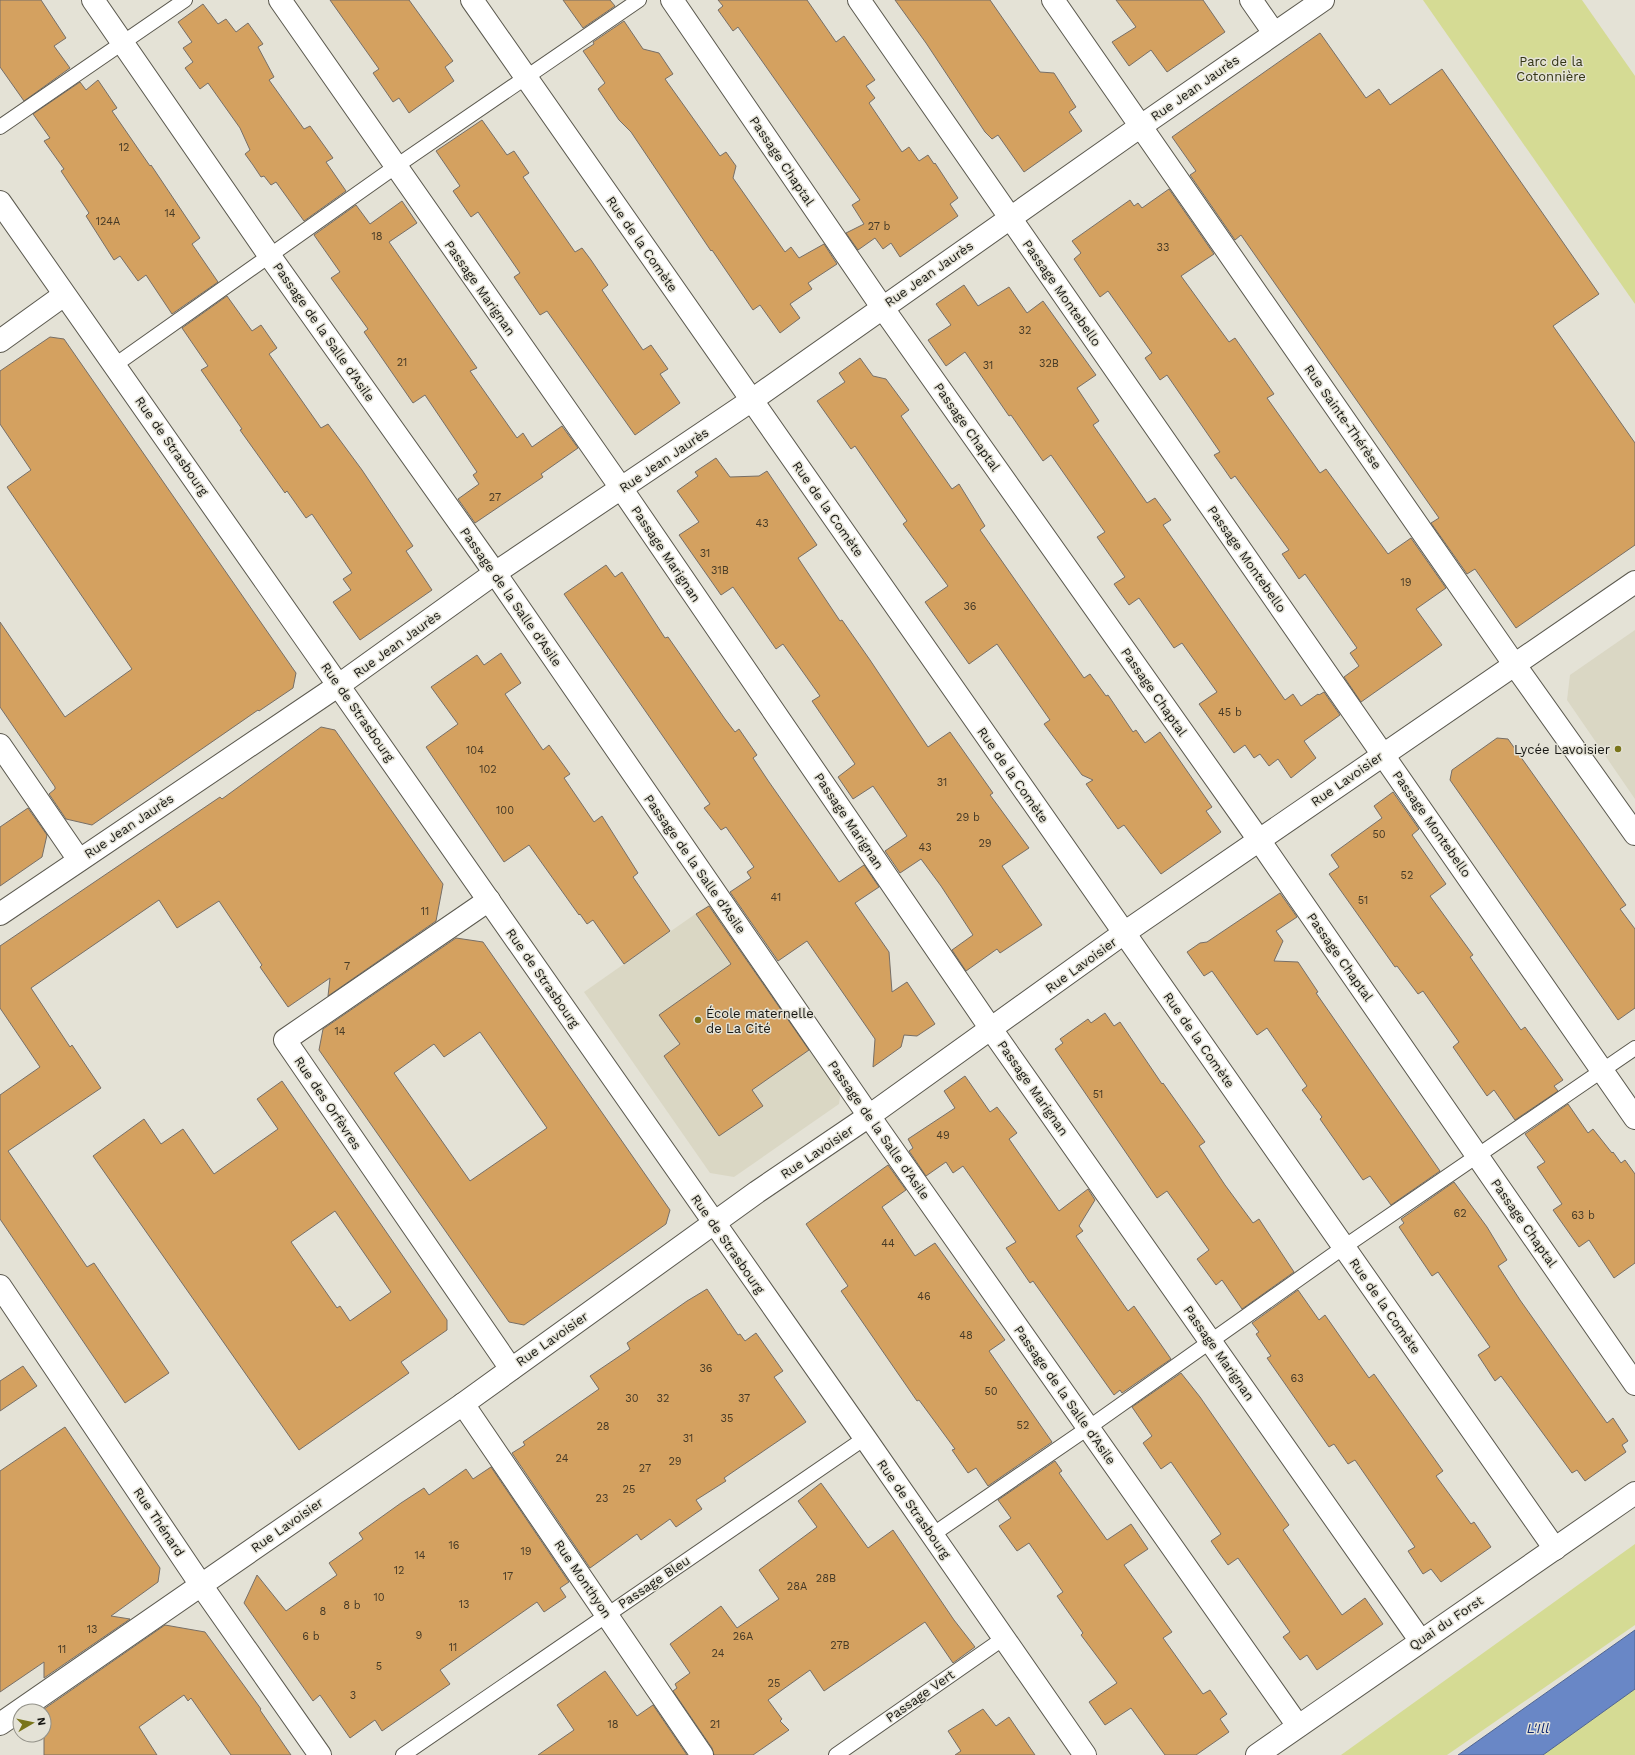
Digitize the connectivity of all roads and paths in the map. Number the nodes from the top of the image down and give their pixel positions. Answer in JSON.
{"nodes":[{"id":1,"x":93,"y":0,"type":"edge"},
{"id":2,"x":185,"y":0,"type":"edge"},
{"id":3,"x":280,"y":0,"type":"edge"},
{"id":4,"x":472,"y":0,"type":"edge"},
{"id":5,"x":639,"y":0,"type":"edge"},
{"id":6,"x":672,"y":0,"type":"edge"},
{"id":7,"x":859,"y":0,"type":"edge"},
{"id":8,"x":1053,"y":0,"type":"edge"},
{"id":9,"x":1251,"y":0,"type":"edge"},
{"id":10,"x":1323,"y":0,"type":"edge"},
{"id":11,"x":1274,"y":33,"type":"junction"},
{"id":12,"x":122,"y":43,"type":"junction"},
{"id":13,"x":526,"y":77,"type":"junction"},
{"id":14,"x":1141,"y":126,"type":"junction"},
{"id":15,"x":0,"y":127,"type":"edge"},
{"id":16,"x":395,"y":167,"type":"junction"},
{"id":17,"x":0,"y":202,"type":"edge"},
{"id":18,"x":1009,"y":218,"type":"junction"},
{"id":19,"x":269,"y":255,"type":"junction"},
{"id":20,"x":64,"y":295,"type":"junction"},
{"id":21,"x":882,"y":307,"type":"junction"},
{"id":22,"x":0,"y":341,"type":"edge"},
{"id":23,"x":115,"y":364,"type":"junction"},
{"id":24,"x":752,"y":400,"type":"junction"},
{"id":25,"x":621,"y":488,"type":"junction"},
{"id":26,"x":495,"y":573,"type":"junction"},
{"id":27,"x":1635,"y":582,"type":"edge"},
{"id":28,"x":1514,"y":664,"type":"junction"},
{"id":29,"x":339,"y":686,"type":"junction"},
{"id":30,"x":0,"y":745,"type":"edge"},
{"id":31,"x":1383,"y":754,"type":"junction"},
{"id":32,"x":1635,"y":834,"type":"edge"},
{"id":33,"x":1259,"y":840,"type":"junction"},
{"id":34,"x":80,"y":860,"type":"junction"},
{"id":35,"x":489,"y":900,"type":"junction"},
{"id":36,"x":0,"y":914,"type":"edge"},
{"id":37,"x":1124,"y":933,"type":"junction"},
{"id":38,"x":991,"y":1029,"type":"junction"},
{"id":39,"x":1635,"y":1048,"type":"edge"},
{"id":40,"x":1603,"y":1070,"type":"junction"},
{"id":41,"x":869,"y":1116,"type":"junction"},
{"id":42,"x":1635,"y":1118,"type":"edge"},
{"id":43,"x":1478,"y":1156,"type":"junction"},
{"id":44,"x":714,"y":1223,"type":"junction"},
{"id":45,"x":1344,"y":1247,"type":"junction"},
{"id":46,"x":0,"y":1286,"type":"edge"},
{"id":47,"x":1211,"y":1342,"type":"junction"},
{"id":48,"x":510,"y":1369,"type":"junction"},
{"id":49,"x":1635,"y":1384,"type":"edge"},
{"id":50,"x":463,"y":1404,"type":"junction"},
{"id":51,"x":1088,"y":1428,"type":"junction"},
{"id":52,"x":865,"y":1438,"type":"junction"},
{"id":53,"x":1635,"y":1493,"type":"edge"},
{"id":54,"x":932,"y":1535,"type":"junction"},
{"id":55,"x":1555,"y":1549,"type":"junction"},
{"id":56,"x":201,"y":1585,"type":"junction"},
{"id":57,"x":607,"y":1614,"type":"junction"},
{"id":58,"x":1004,"y":1638,"type":"junction"},
{"id":59,"x":1420,"y":1640,"type":"junction"},
{"id":60,"x":0,"y":1724,"type":"edge"},
{"id":61,"x":1298,"y":1726,"type":"junction"},
{"id":62,"x":320,"y":1755,"type":"edge"},
{"id":63,"x":403,"y":1755,"type":"edge"},
{"id":64,"x":702,"y":1755,"type":"edge"},
{"id":65,"x":836,"y":1755,"type":"edge"},
{"id":66,"x":1085,"y":1755,"type":"edge"},
{"id":67,"x":1257,"y":1755,"type":"edge"}],
"edges":[{"from":1,"to":12,"type":"street","name":"Passage de la Salle d'Asile"},
{"from":2,"to":12,"type":"lane"},
{"from":3,"to":16,"type":"street","name":"Passage Marignan"},
{"from":4,"to":13,"type":"street","name":"Rue de la Comète"},
{"from":5,"to":13,"type":"lane"},
{"from":6,"to":21,"type":"street","name":"Passage Chaptal"},
{"from":7,"to":18,"type":"street","name":"Passage Montebello"},
{"from":8,"to":14,"type":"street","name":"Rue Sainte-Thérèse"},
{"from":9,"to":11,"type":"street"},
{"from":10,"to":11,"type":"street","name":"Rue Jean Jaurès"},
{"from":11,"to":14,"type":"street","name":"Rue Jean Jaurès"},
{"from":12,"to":15,"type":"lane"},
{"from":12,"to":19,"type":"street","name":"Passage de la Salle d'Asile"},
{"from":13,"to":16,"type":"lane"},
{"from":13,"to":24,"type":"street","name":"Rue de la Comète"},
{"from":14,"to":18,"type":"street","name":"Rue Jean Jaurès"},
{"from":14,"to":28,"type":"street","name":"Rue Sainte-Thérèse"},
{"from":16,"to":19,"type":"lane"},
{"from":16,"to":25,"type":"street","name":"Passage Marignan"},
{"from":17,"to":20,"type":"street","name":"Rue de Strasbourg"},
{"from":18,"to":21,"type":"street","name":"Rue Jean Jaurès"},
{"from":18,"to":31,"type":"street","name":"Passage Montebello"},
{"from":19,"to":23,"type":"lane"},
{"from":19,"to":26,"type":"street","name":"Passage de la Salle d'Asile"},
{"from":20,"to":22,"type":"street"},
{"from":20,"to":23,"type":"street","name":"Rue de Strasbourg"},
{"from":21,"to":24,"type":"street","name":"Rue Jean Jaurès"},
{"from":21,"to":33,"type":"street","name":"Passage Chaptal"},
{"from":23,"to":29,"type":"street","name":"Rue de Strasbourg"},
{"from":24,"to":25,"type":"street","name":"Rue Jean Jaurès"},
{"from":24,"to":37,"type":"street","name":"Rue de la Comète"},
{"from":25,"to":26,"type":"street","name":"Rue Jean Jaurès"},
{"from":25,"to":38,"type":"street","name":"Passage Marignan"},
{"from":26,"to":29,"type":"street","name":"Rue Jean Jaurès"},
{"from":26,"to":41,"type":"street","name":"Passage de la Salle d'Asile"},
{"from":27,"to":28,"type":"street","name":"Rue Lavoisier"},
{"from":28,"to":31,"type":"street","name":"Rue Lavoisier"},
{"from":28,"to":32,"type":"street","name":"Rue Sainte-Thérèse"},
{"from":29,"to":34,"type":"street","name":"Rue Jean Jaurès"},
{"from":29,"to":35,"type":"street","name":"Rue de Strasbourg"},
{"from":30,"to":34,"type":"street"},
{"from":31,"to":33,"type":"street","name":"Rue Lavoisier"},
{"from":31,"to":40,"type":"street","name":"Passage Montebello"},
{"from":33,"to":37,"type":"street","name":"Rue Lavoisier"},
{"from":33,"to":43,"type":"street","name":"Passage Chaptal"},
{"from":34,"to":36,"type":"street","name":"Rue Jean Jaurès"},
{"from":35,"to":44,"type":"street","name":"Rue de Strasbourg"},
{"from":35,"to":48,"type":"street","name":"Rue des Orfèvres"},
{"from":37,"to":38,"type":"street","name":"Rue Lavoisier"},
{"from":37,"to":45,"type":"street","name":"Rue de la Comète"},
{"from":38,"to":41,"type":"street","name":"Rue Lavoisier"},
{"from":38,"to":47,"type":"street","name":"Passage Marignan"},
{"from":39,"to":40,"type":"lane"},
{"from":40,"to":42,"type":"street","name":"Passage Montebello"},
{"from":40,"to":43,"type":"lane"},
{"from":41,"to":44,"type":"street","name":"Rue Lavoisier"},
{"from":41,"to":51,"type":"street","name":"Passage de la Salle d'Asile"},
{"from":43,"to":45,"type":"lane"},
{"from":43,"to":49,"type":"street","name":"Passage Chaptal"},
{"from":44,"to":48,"type":"street","name":"Rue Lavoisier"},
{"from":44,"to":52,"type":"street","name":"Rue de Strasbourg"},
{"from":45,"to":47,"type":"lane"},
{"from":45,"to":55,"type":"street","name":"Rue de la Comète"},
{"from":46,"to":56,"type":"street","name":"Rue Thénard"},
{"from":47,"to":51,"type":"lane"},
{"from":47,"to":59,"type":"street","name":"Passage Marignan"},
{"from":48,"to":50,"type":"street","name":"Rue Lavoisier"},
{"from":50,"to":56,"type":"street","name":"Rue Lavoisier"},
{"from":50,"to":57,"type":"street","name":"Rue Monthyon"},
{"from":51,"to":54,"type":"lane"},
{"from":51,"to":61,"type":"street","name":"Passage de la Salle d'Asile"},
{"from":52,"to":54,"type":"street","name":"Rue de Strasbourg"},
{"from":52,"to":57,"type":"lane","name":"Passage Bleu"},
{"from":53,"to":55,"type":"street","name":"Quai du Forst"},
{"from":54,"to":58,"type":"street","name":"Rue de Strasbourg"},
{"from":55,"to":59,"type":"street","name":"Quai du Forst"},
{"from":56,"to":60,"type":"street","name":"Rue Lavoisier"},
{"from":56,"to":62,"type":"street","name":"Rue Thénard"},
{"from":57,"to":63,"type":"lane","name":"Passage Bleu"},
{"from":57,"to":64,"type":"street","name":"Rue Monthyon"},
{"from":58,"to":65,"type":"lane","name":"Passage Vert"},
{"from":58,"to":66,"type":"street","name":"Rue de Strasbourg"},
{"from":59,"to":61,"type":"street","name":"Quai du Forst"},
{"from":61,"to":67,"type":"street","name":"Quai du Forst"}]}
